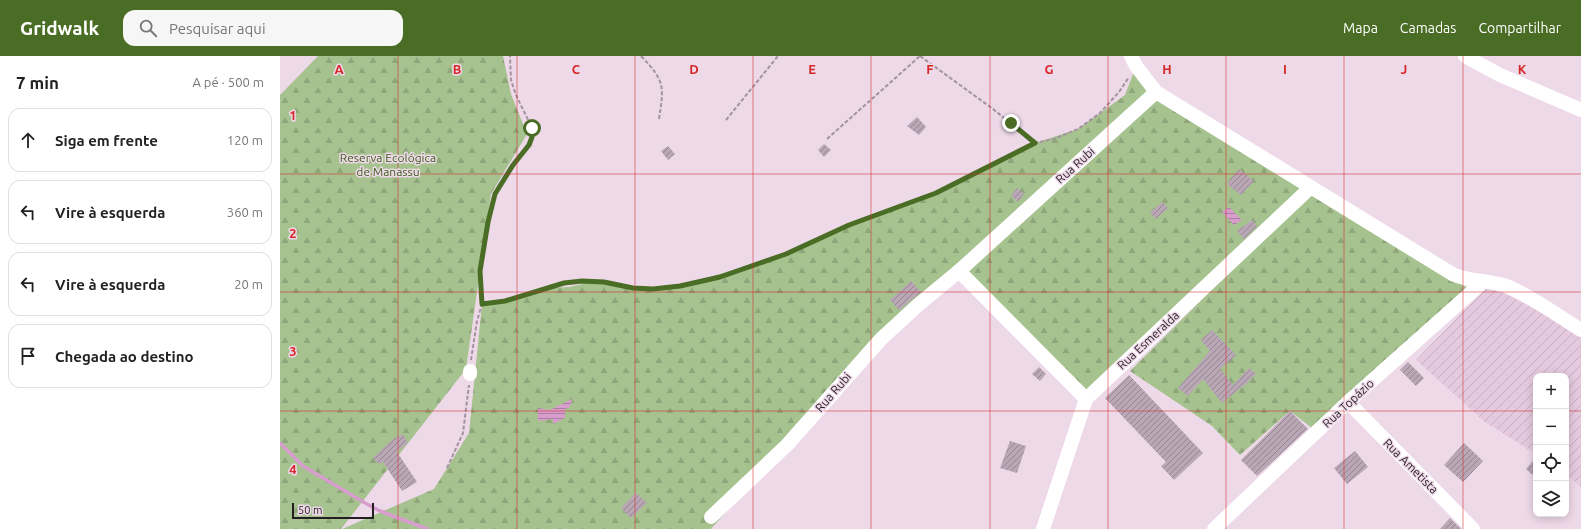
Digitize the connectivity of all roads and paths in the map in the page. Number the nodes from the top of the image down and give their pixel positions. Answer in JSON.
{"nodes":[{"id":1,"x":510,"y":56,"type":"edge"},
{"id":2,"x":641,"y":56,"type":"edge"},
{"id":3,"x":778,"y":56,"type":"edge"},
{"id":4,"x":920,"y":56,"type":"edge"},
{"id":5,"x":1465,"y":56,"type":"edge"},
{"id":6,"x":1133,"y":61,"type":"edge"},
{"id":7,"x":1156,"y":92,"type":"junction"},
{"id":8,"x":1581,"y":110,"type":"edge"},
{"id":9,"x":660,"y":119,"type":"dead end"},
{"id":10,"x":726,"y":120,"type":"dead end"},
{"id":11,"x":827,"y":139,"type":"dead end"},
{"id":12,"x":1035,"y":143,"type":"junction"},
{"id":13,"x":1311,"y":186,"type":"junction"},
{"id":14,"x":959,"y":271,"type":"junction"},
{"id":15,"x":1484,"y":281,"type":"junction"},
{"id":16,"x":482,"y":304,"type":"junction"},
{"id":17,"x":1581,"y":330,"type":"edge"},
{"id":18,"x":1086,"y":399,"type":"junction"},
{"id":19,"x":1348,"y":402,"type":"junction"},
{"id":20,"x":447,"y":468,"type":"dead end"},
{"id":21,"x":711,"y":516,"type":"dead end"},
{"id":22,"x":1221,"y":527,"type":"edge"},
{"id":23,"x":1043,"y":529,"type":"edge"},
{"id":24,"x":1473,"y":529,"type":"edge"}],
"edges":[{"from":1,"to":16,"type":"path"},
{"from":2,"to":9,"type":"path"},
{"from":3,"to":10,"type":"path"},
{"from":4,"to":11,"type":"path"},
{"from":4,"to":12,"type":"path"},
{"from":5,"to":8,"type":"street"},
{"from":6,"to":7,"type":"street"},
{"from":6,"to":12,"type":"path"},
{"from":7,"to":13,"type":"street"},
{"from":7,"to":14,"type":"street","name":"Rua Rubi"},
{"from":12,"to":16,"type":"path"},
{"from":13,"to":15,"type":"street"},
{"from":13,"to":18,"type":"street","name":"Rua Esmeralda"},
{"from":14,"to":18,"type":"street"},
{"from":14,"to":21,"type":"street","name":"Rua Rubi"},
{"from":15,"to":17,"type":"street"},
{"from":15,"to":19,"type":"street","name":"Rua Topázio"},
{"from":16,"to":20,"type":"path"},
{"from":18,"to":23,"type":"street","name":"Rua Esmeralda"},
{"from":19,"to":22,"type":"street","name":"Rua Topázio"},
{"from":19,"to":24,"type":"street","name":"Rua Ametista"}]}
